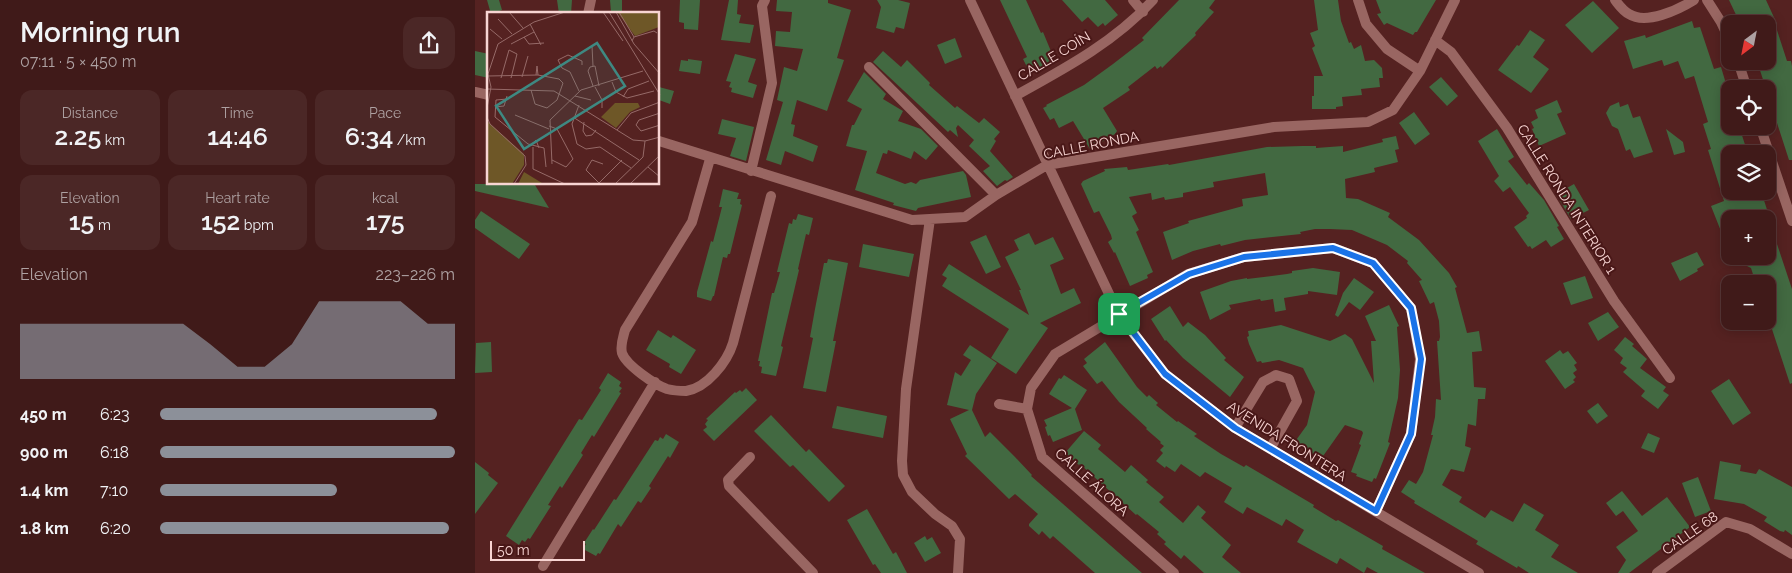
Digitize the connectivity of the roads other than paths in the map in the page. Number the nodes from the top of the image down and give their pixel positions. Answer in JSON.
{"nodes":[{"id":1,"x":765,"y":0,"type":"edge"},
{"id":2,"x":970,"y":0,"type":"edge"},
{"id":3,"x":1133,"y":0,"type":"edge"},
{"id":4,"x":1153,"y":0,"type":"edge"},
{"id":5,"x":1358,"y":0,"type":"edge"},
{"id":6,"x":1455,"y":0,"type":"edge"},
{"id":7,"x":1615,"y":0,"type":"edge"},
{"id":8,"x":1694,"y":0,"type":"edge"},
{"id":9,"x":1707,"y":0,"type":"edge"},
{"id":10,"x":1143,"y":12,"type":"junction"},
{"id":11,"x":1721,"y":22,"type":"edge"},
{"id":12,"x":1435,"y":40,"type":"junction"},
{"id":13,"x":869,"y":67,"type":"dead end"},
{"id":14,"x":1420,"y":71,"type":"junction"},
{"id":15,"x":1015,"y":96,"type":"junction"},
{"id":16,"x":1763,"y":135,"type":"edge"},
{"id":17,"x":660,"y":141,"type":"edge"},
{"id":18,"x":710,"y":159,"type":"junction"},
{"id":19,"x":1047,"y":165,"type":"junction"},
{"id":20,"x":751,"y":171,"type":"junction"},
{"id":21,"x":996,"y":195,"type":"junction"},
{"id":22,"x":771,"y":196,"type":"dead end"},
{"id":23,"x":931,"y":219,"type":"junction"},
{"id":24,"x":1792,"y":221,"type":"edge"},
{"id":25,"x":1119,"y":314,"type":"junction"},
{"id":26,"x":1670,"y":378,"type":"dead end"},
{"id":27,"x":655,"y":382,"type":"junction"},
{"id":28,"x":999,"y":404,"type":"dead end"},
{"id":29,"x":1027,"y":408,"type":"junction"},
{"id":30,"x":1235,"y":428,"type":"junction"},
{"id":31,"x":1270,"y":449,"type":"junction"},
{"id":32,"x":750,"y":457,"type":"dead end"},
{"id":33,"x":1376,"y":511,"type":"junction"},
{"id":34,"x":1792,"y":554,"type":"edge"},
{"id":35,"x":543,"y":566,"type":"dead end"},
{"id":36,"x":813,"y":573,"type":"edge"},
{"id":37,"x":958,"y":573,"type":"edge"},
{"id":38,"x":1174,"y":573,"type":"edge"},
{"id":39,"x":1479,"y":573,"type":"edge"},
{"id":40,"x":1657,"y":573,"type":"edge"}],
"edges":[{"from":1,"to":20,"type":"street"},
{"from":2,"to":15,"type":"street","name":"AVENIDA FRONTERA"},
{"from":3,"to":10,"type":"street"},
{"from":4,"to":10,"type":"street","name":"CALLE COÍN"},
{"from":5,"to":14,"type":"street"},
{"from":6,"to":12,"type":"street","name":"CALLE RONDA"},
{"from":7,"to":8,"type":"street"},
{"from":9,"to":11,"type":"street"},
{"from":10,"to":15,"type":"street","name":"CALLE COÍN"},
{"from":12,"to":14,"type":"street","name":"CALLE RONDA"},
{"from":12,"to":26,"type":"street","name":"CALLE RONDA INTERIOR 1"},
{"from":13,"to":21,"type":"street"},
{"from":14,"to":19,"type":"street","name":"CALLE RONDA"},
{"from":15,"to":19,"type":"street","name":"AVENIDA FRONTERA"},
{"from":16,"to":24,"type":"street"},
{"from":17,"to":18,"type":"street","name":"CALLE RONDA"},
{"from":18,"to":20,"type":"street","name":"CALLE RONDA"},
{"from":18,"to":27,"type":"street"},
{"from":19,"to":21,"type":"street","name":"CALLE RONDA"},
{"from":19,"to":25,"type":"street","name":"AVENIDA FRONTERA"},
{"from":20,"to":23,"type":"street","name":"CALLE RONDA"},
{"from":21,"to":23,"type":"street","name":"CALLE RONDA"},
{"from":22,"to":27,"type":"street"},
{"from":23,"to":37,"type":"street"},
{"from":25,"to":29,"type":"street"},
{"from":25,"to":30,"type":"street","name":"AVENIDA FRONTERA"},
{"from":25,"to":33,"type":"street"},
{"from":27,"to":35,"type":"street"},
{"from":28,"to":29,"type":"street"},
{"from":29,"to":38,"type":"street","name":"CALLE ÁLORA"},
{"from":30,"to":31,"type":"street","name":"AVENIDA FRONTERA"},
{"from":30,"to":31,"type":"street"},
{"from":31,"to":33,"type":"street","name":"AVENIDA FRONTERA"},
{"from":32,"to":36,"type":"street"},
{"from":33,"to":39,"type":"street","name":"AVENIDA FRONTERA"},
{"from":34,"to":40,"type":"street","name":"CALLE 68"}]}
